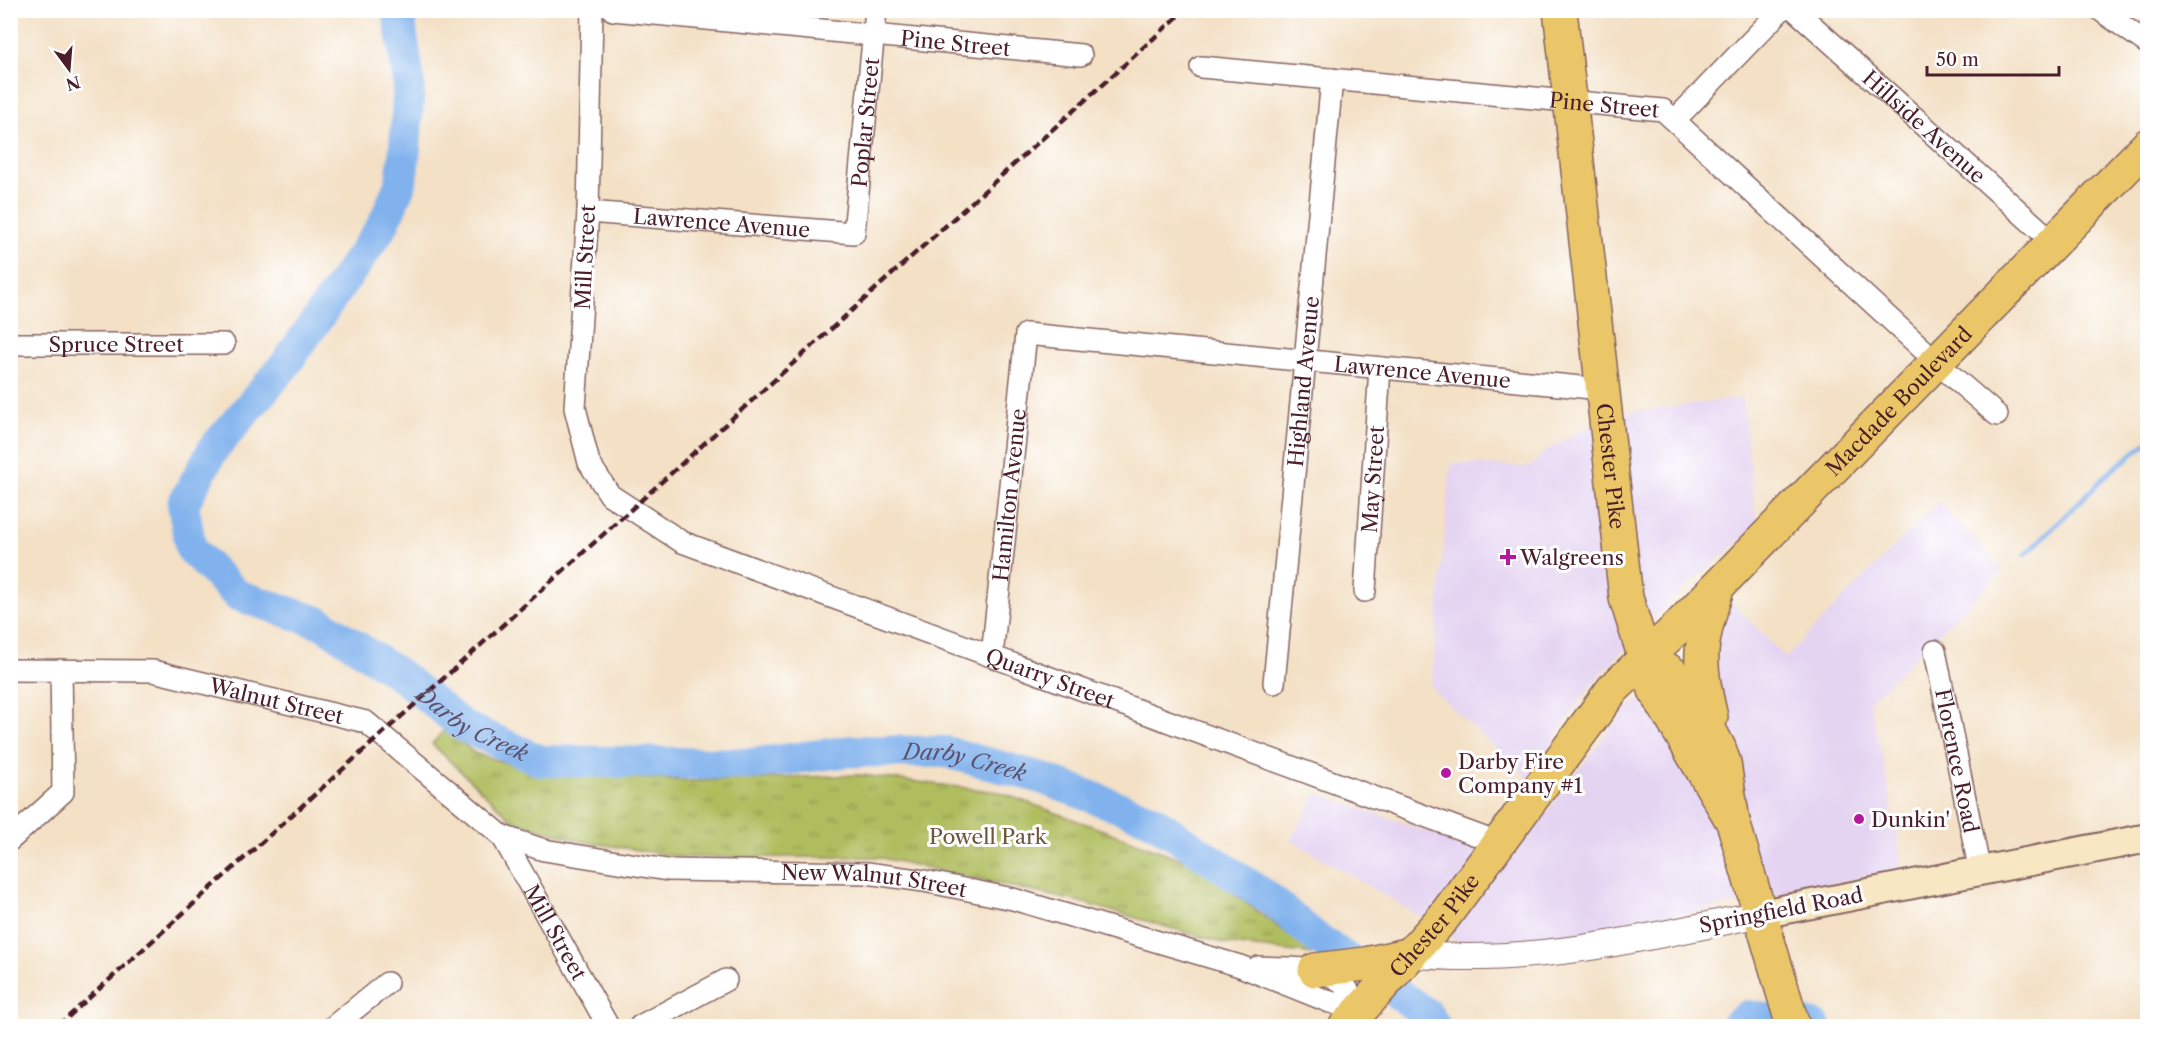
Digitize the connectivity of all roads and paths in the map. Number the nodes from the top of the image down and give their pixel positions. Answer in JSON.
{"nodes":[{"id":1,"x":592,"y":10,"type":"edge"},
{"id":2,"x":613,"y":10,"type":"edge"},
{"id":3,"x":876,"y":10,"type":"edge"},
{"id":4,"x":1560,"y":10,"type":"edge"},
{"id":5,"x":1781,"y":10,"type":"edge"},
{"id":6,"x":1795,"y":10,"type":"edge"},
{"id":7,"x":2100,"y":10,"type":"edge"},
{"id":8,"x":875,"y":36,"type":"junction"},
{"id":9,"x":2148,"y":44,"type":"edge"},
{"id":10,"x":1081,"y":55,"type":"dead end"},
{"id":11,"x":1201,"y":67,"type":"dead end"},
{"id":12,"x":1332,"y":79,"type":"junction"},
{"id":13,"x":1570,"y":101,"type":"junction"},
{"id":14,"x":1676,"y":119,"type":"junction"},
{"id":15,"x":2148,"y":145,"type":"edge"},
{"id":16,"x":588,"y":212,"type":"junction"},
{"id":17,"x":854,"y":233,"type":"joint"},
{"id":18,"x":2053,"y":242,"type":"junction"},
{"id":19,"x":1026,"y":334,"type":"joint"},
{"id":20,"x":10,"y":344,"type":"edge"},
{"id":21,"x":224,"y":344,"type":"dead end"},
{"id":22,"x":1305,"y":361,"type":"junction"},
{"id":23,"x":1936,"y":362,"type":"junction"},
{"id":24,"x":1380,"y":368,"type":"junction"},
{"id":25,"x":1602,"y":389,"type":"junction"},
{"id":26,"x":1997,"y":415,"type":"dead end"},
{"id":27,"x":610,"y":495,"type":"joint"},
{"id":28,"x":1717,"y":587,"type":"junction"},
{"id":29,"x":1365,"y":591,"type":"dead end"},
{"id":30,"x":1935,"y":651,"type":"dead end"},
{"id":31,"x":992,"y":656,"type":"junction"},
{"id":32,"x":1647,"y":657,"type":"junction"},
{"id":33,"x":10,"y":670,"type":"edge"},
{"id":34,"x":62,"y":670,"type":"junction"},
{"id":35,"x":1274,"y":683,"type":"dead end"},
{"id":36,"x":1719,"y":748,"type":"junction"},
{"id":37,"x":1733,"y":822,"type":"junction"},
{"id":38,"x":502,"y":836,"type":"junction"},
{"id":39,"x":2148,"y":838,"type":"edge"},
{"id":40,"x":10,"y":840,"type":"edge"},
{"id":41,"x":1498,"y":843,"type":"junction"},
{"id":42,"x":1980,"y":872,"type":"junction"},
{"id":43,"x":1761,"y":914,"type":"junction"},
{"id":44,"x":1411,"y":954,"type":"junction"},
{"id":45,"x":1240,"y":966,"type":"junction"},
{"id":46,"x":1328,"y":969,"type":"junction"},
{"id":47,"x":726,"y":980,"type":"dead end"},
{"id":48,"x":387,"y":983,"type":"dead end"},
{"id":49,"x":1360,"y":1010,"type":"edge"},
{"id":50,"x":334,"y":1026,"type":"edge"},
{"id":51,"x":608,"y":1026,"type":"edge"},
{"id":52,"x":640,"y":1026,"type":"edge"},
{"id":53,"x":1793,"y":1026,"type":"edge"}],
"edges":[{"from":1,"to":16,"type":"street","name":"Mill Street"},
{"from":2,"to":8,"type":"street","name":"Pine Street"},
{"from":3,"to":8,"type":"street","name":"Poplar Street"},
{"from":4,"to":13,"type":"main road","name":"Chester Pike"},
{"from":5,"to":14,"type":"street"},
{"from":6,"to":18,"type":"street","name":"Hillside Avenue"},
{"from":7,"to":9,"type":"street"},
{"from":8,"to":10,"type":"street","name":"Pine Street"},
{"from":8,"to":17,"type":"street","name":"Poplar Street"},
{"from":11,"to":12,"type":"street","name":"Pine Street"},
{"from":12,"to":13,"type":"street","name":"Pine Street"},
{"from":12,"to":22,"type":"street","name":"Highland Avenue"},
{"from":13,"to":14,"type":"street","name":"Pine Street"},
{"from":13,"to":25,"type":"main road","name":"Chester Pike"},
{"from":14,"to":23,"type":"street","name":"Pine Street"},
{"from":15,"to":18,"type":"main road","name":"Macdade Boulevard"},
{"from":16,"to":17,"type":"street","name":"Lawrence Avenue"},
{"from":16,"to":27,"type":"street","name":"Mill Street"},
{"from":18,"to":23,"type":"main road","name":"Macdade Boulevard"},
{"from":19,"to":22,"type":"street","name":"Lawrence Avenue"},
{"from":19,"to":31,"type":"street","name":"Hamilton Avenue"},
{"from":20,"to":21,"type":"street","name":"Spruce Street"},
{"from":22,"to":24,"type":"street","name":"Lawrence Avenue"},
{"from":22,"to":35,"type":"street","name":"Highland Avenue"},
{"from":23,"to":26,"type":"street","name":"Pine Street"},
{"from":23,"to":28,"type":"main road","name":"Macdade Boulevard"},
{"from":24,"to":25,"type":"street","name":"Lawrence Avenue"},
{"from":24,"to":29,"type":"street","name":"May Street"},
{"from":25,"to":32,"type":"main road","name":"Chester Pike"},
{"from":27,"to":31,"type":"street","name":"Quarry Street"},
{"from":28,"to":32,"type":"main road","name":"Macdade Boulevard"},
{"from":28,"to":36,"type":"main road"},
{"from":30,"to":42,"type":"street","name":"Florence Road"},
{"from":31,"to":41,"type":"street","name":"Quarry Street"},
{"from":32,"to":36,"type":"main road"},
{"from":32,"to":37,"type":"main road"},
{"from":32,"to":41,"type":"main road","name":"Chester Pike"},
{"from":33,"to":34,"type":"street","name":"Walnut Street"},
{"from":34,"to":38,"type":"street","name":"Walnut Street"},
{"from":34,"to":40,"type":"street"},
{"from":36,"to":37,"type":"main road"},
{"from":37,"to":43,"type":"main road"},
{"from":38,"to":45,"type":"street","name":"New Walnut Street"},
{"from":38,"to":51,"type":"street","name":"Mill Street"},
{"from":39,"to":42,"type":"main road","name":"Springfield Road"},
{"from":41,"to":44,"type":"main road","name":"Chester Pike"},
{"from":42,"to":43,"type":"main road","name":"Springfield Road"},
{"from":43,"to":44,"type":"street","name":"Springfield Road"},
{"from":43,"to":53,"type":"main road"},
{"from":44,"to":46,"type":"main road"},
{"from":44,"to":49,"type":"main road","name":"Chester Pike"},
{"from":45,"to":46,"type":"street","name":"New Walnut Street"},
{"from":45,"to":49,"type":"street","name":"New Walnut Street"},
{"from":46,"to":49,"type":"street","name":"New Walnut Street"},
{"from":47,"to":52,"type":"street"},
{"from":48,"to":50,"type":"street"}]}
